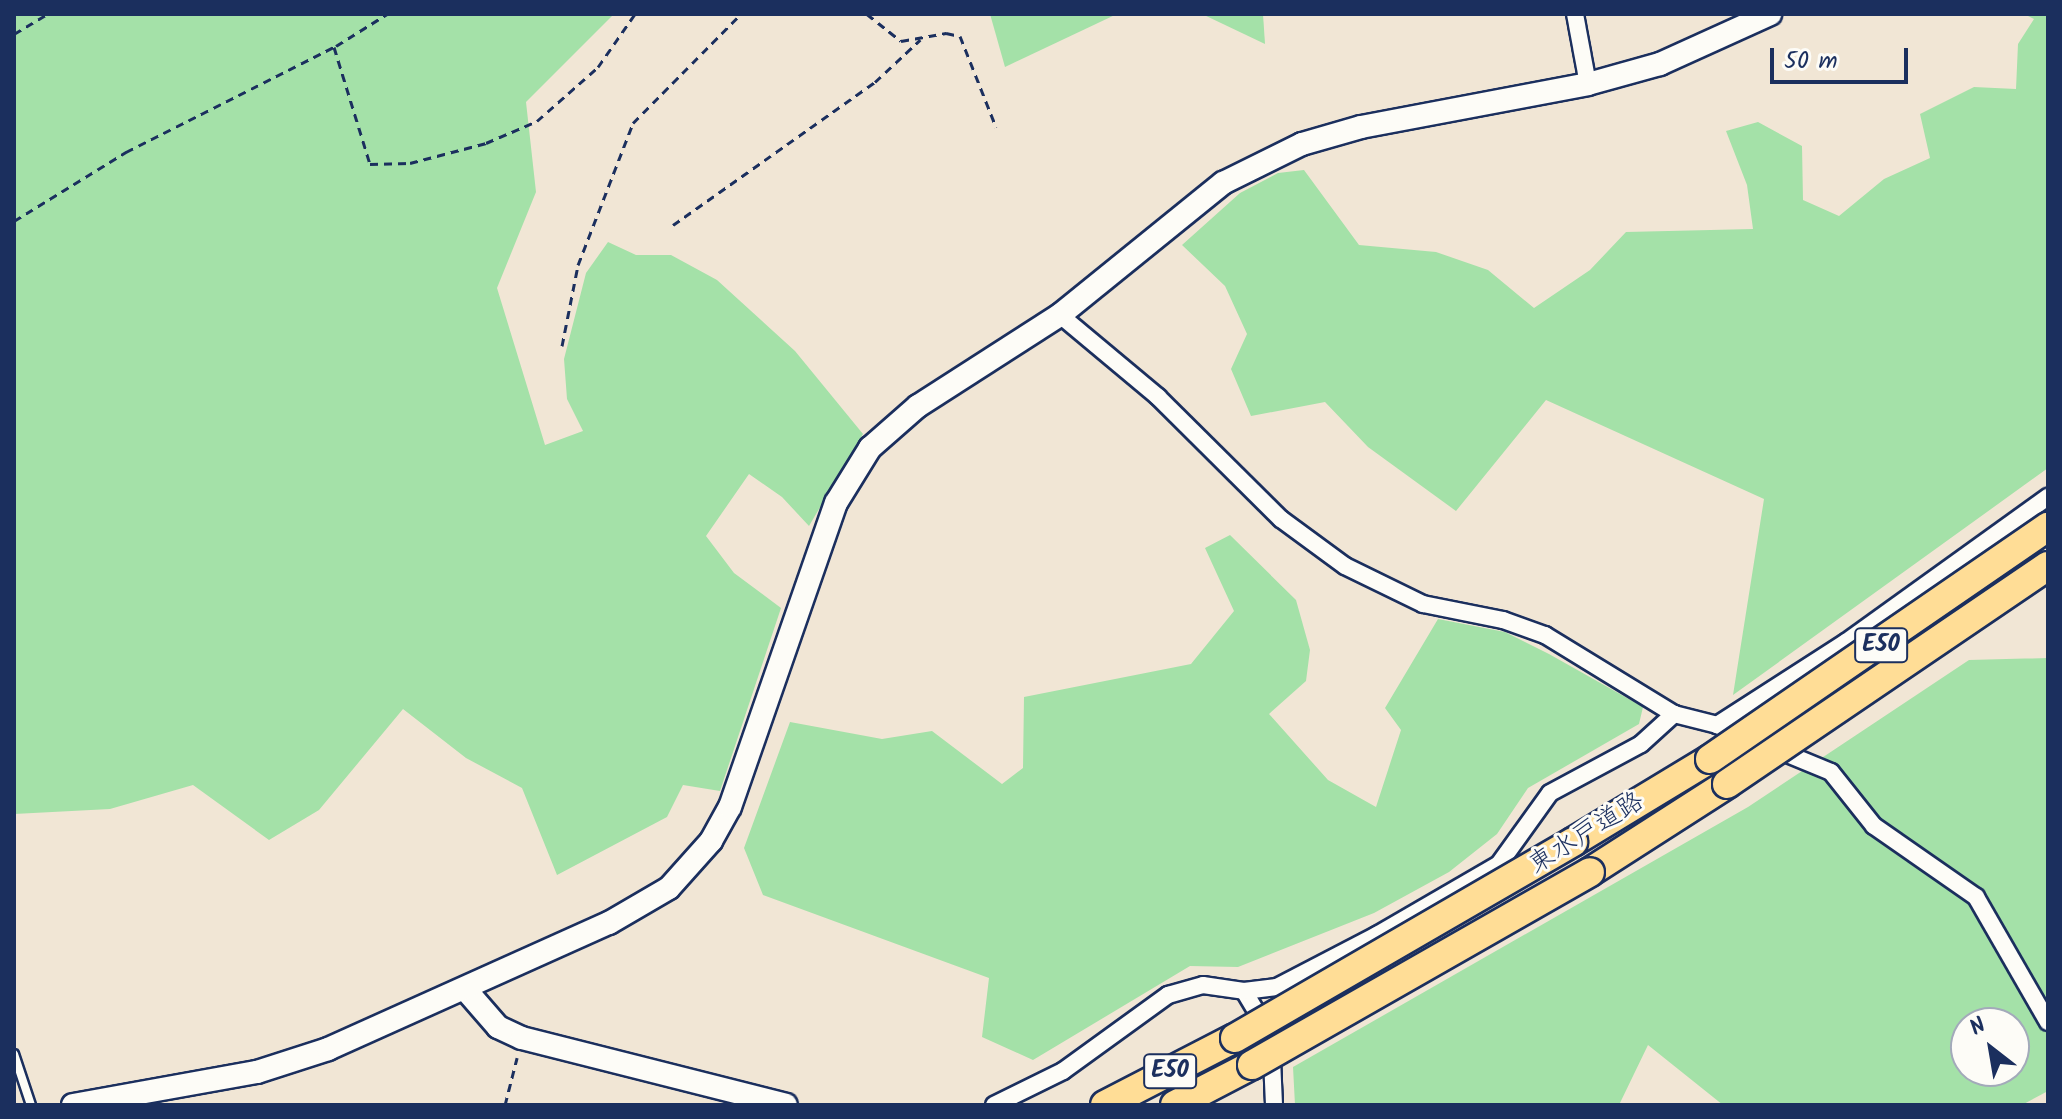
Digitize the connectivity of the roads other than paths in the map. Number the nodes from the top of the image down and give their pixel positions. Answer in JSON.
{"nodes":[{"id":1,"x":1575,"y":14,"type":"edge"},
{"id":2,"x":1770,"y":14,"type":"edge"},
{"id":3,"x":1588,"y":84,"type":"junction"},
{"id":4,"x":1060,"y":315,"type":"junction"},
{"id":5,"x":2048,"y":497,"type":"edge"},
{"id":6,"x":2048,"y":527,"type":"edge"},
{"id":7,"x":2048,"y":566,"type":"edge"},
{"id":8,"x":1674,"y":714,"type":"junction"},
{"id":9,"x":1717,"y":725,"type":"junction"},
{"id":10,"x":465,"y":989,"type":"junction"},
{"id":11,"x":1244,"y":991,"type":"junction"},
{"id":12,"x":2048,"y":1022,"type":"edge"},
{"id":13,"x":14,"y":1054,"type":"edge"},
{"id":14,"x":31,"y":1105,"type":"edge"},
{"id":15,"x":73,"y":1105,"type":"edge"},
{"id":16,"x":786,"y":1105,"type":"edge"},
{"id":17,"x":994,"y":1105,"type":"edge"},
{"id":18,"x":1105,"y":1105,"type":"edge"},
{"id":19,"x":1175,"y":1105,"type":"edge"},
{"id":20,"x":1274,"y":1105,"type":"edge"}],
"edges":[{"from":1,"to":3,"type":"street"},
{"from":2,"to":3,"type":"street"},
{"from":3,"to":4,"type":"street"},
{"from":4,"to":8,"type":"street"},
{"from":4,"to":10,"type":"street"},
{"from":5,"to":9,"type":"street"},
{"from":6,"to":18,"type":"highway","name":"東水戸道路","number":"E50","bridge":true},
{"from":7,"to":19,"type":"highway","name":"東水戸道路","number":"E50","bridge":true},
{"from":8,"to":9,"type":"street"},
{"from":8,"to":11,"type":"street"},
{"from":9,"to":12,"type":"street"},
{"from":10,"to":15,"type":"street"},
{"from":10,"to":16,"type":"street"},
{"from":11,"to":17,"type":"street"},
{"from":11,"to":20,"type":"street"},
{"from":13,"to":14,"type":"lane"}]}
